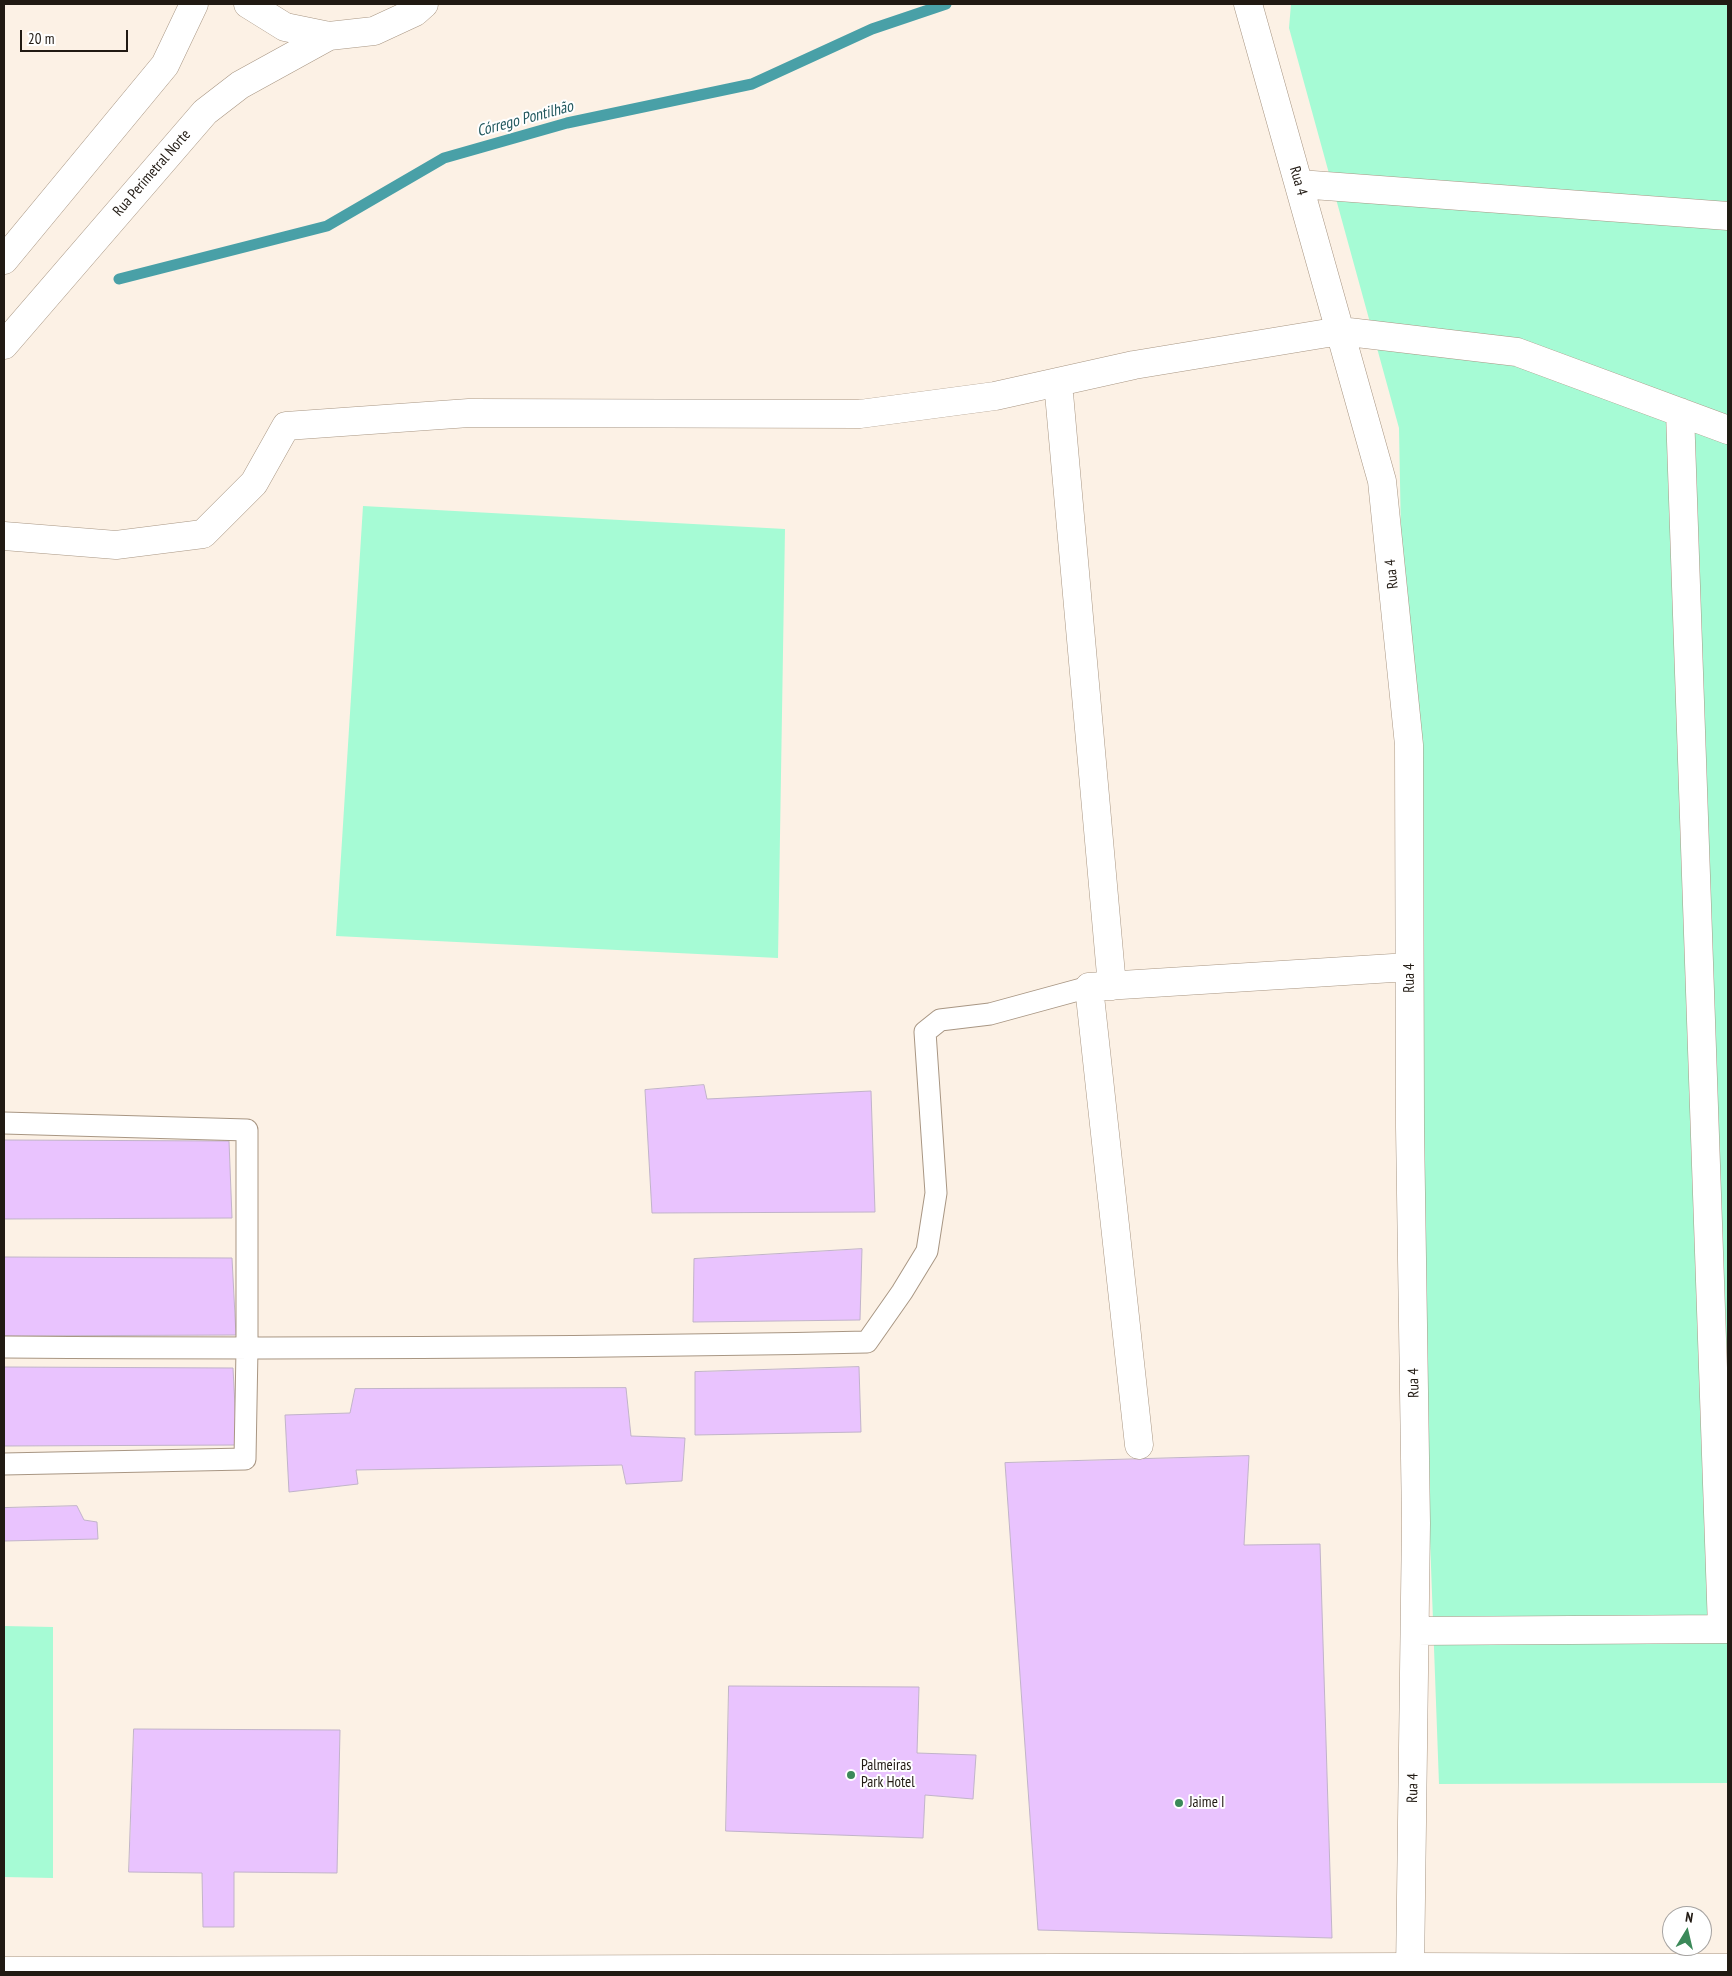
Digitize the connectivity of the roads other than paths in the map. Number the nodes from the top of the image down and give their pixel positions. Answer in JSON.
{"nodes":[{"id":1,"x":194,"y":4,"type":"edge"},
{"id":2,"x":248,"y":4,"type":"edge"},
{"id":3,"x":424,"y":4,"type":"edge"},
{"id":4,"x":1248,"y":4,"type":"edge"},
{"id":5,"x":330,"y":36,"type":"junction"},
{"id":6,"x":1299,"y":184,"type":"junction"},
{"id":7,"x":1728,"y":216,"type":"edge"},
{"id":8,"x":4,"y":260,"type":"edge"},
{"id":9,"x":1340,"y":331,"type":"junction"},
{"id":10,"x":4,"y":345,"type":"edge"},
{"id":11,"x":1058,"y":382,"type":"junction"},
{"id":12,"x":1680,"y":412,"type":"junction"},
{"id":13,"x":1728,"y":430,"type":"edge"},
{"id":14,"x":4,"y":536,"type":"edge"},
{"id":15,"x":1410,"y":967,"type":"junction"},
{"id":16,"x":1100,"y":987,"type":"junction"},
{"id":17,"x":4,"y":1123,"type":"edge"},
{"id":18,"x":4,"y":1347,"type":"edge"},
{"id":19,"x":247,"y":1348,"type":"junction"},
{"id":20,"x":1139,"y":1445,"type":"dead end"},
{"id":21,"x":4,"y":1464,"type":"edge"},
{"id":22,"x":1725,"y":1629,"type":"edge"},
{"id":23,"x":1415,"y":1631,"type":"junction"},
{"id":24,"x":1728,"y":1968,"type":"edge"},
{"id":25,"x":892,"y":1970,"type":"edge"},
{"id":26,"x":1138,"y":1970,"type":"edge"},
{"id":27,"x":1410,"y":1970,"type":"edge"},
{"id":28,"x":4,"y":1971,"type":"edge"},
{"id":29,"x":134,"y":1971,"type":"edge"},
{"id":30,"x":396,"y":1971,"type":"edge"},
{"id":31,"x":633,"y":1971,"type":"edge"}],
"edges":[{"from":1,"to":8,"type":"street"},
{"from":2,"to":5,"type":"street"},
{"from":3,"to":5,"type":"street"},
{"from":4,"to":6,"type":"street","name":"Rua 4"},
{"from":5,"to":10,"type":"street","name":"Rua Perimetral Norte"},
{"from":6,"to":7,"type":"street"},
{"from":6,"to":9,"type":"street","name":"Rua 4"},
{"from":9,"to":11,"type":"street"},
{"from":9,"to":12,"type":"street"},
{"from":9,"to":15,"type":"street","name":"Rua 4"},
{"from":11,"to":14,"type":"street"},
{"from":11,"to":16,"type":"street"},
{"from":12,"to":13,"type":"street"},
{"from":12,"to":22,"type":"street"},
{"from":15,"to":16,"type":"street"},
{"from":15,"to":23,"type":"street","name":"Rua 4"},
{"from":16,"to":19,"type":"lane"},
{"from":16,"to":20,"type":"street"},
{"from":17,"to":19,"type":"lane"},
{"from":18,"to":19,"type":"lane"},
{"from":19,"to":21,"type":"lane"},
{"from":22,"to":23,"type":"street"},
{"from":23,"to":27,"type":"street","name":"Rua 4"},
{"from":24,"to":27,"type":"street"},
{"from":25,"to":26,"type":"street"},
{"from":25,"to":31,"type":"street"},
{"from":26,"to":27,"type":"street"},
{"from":28,"to":29,"type":"street"},
{"from":29,"to":30,"type":"street"},
{"from":30,"to":31,"type":"street"}]}
